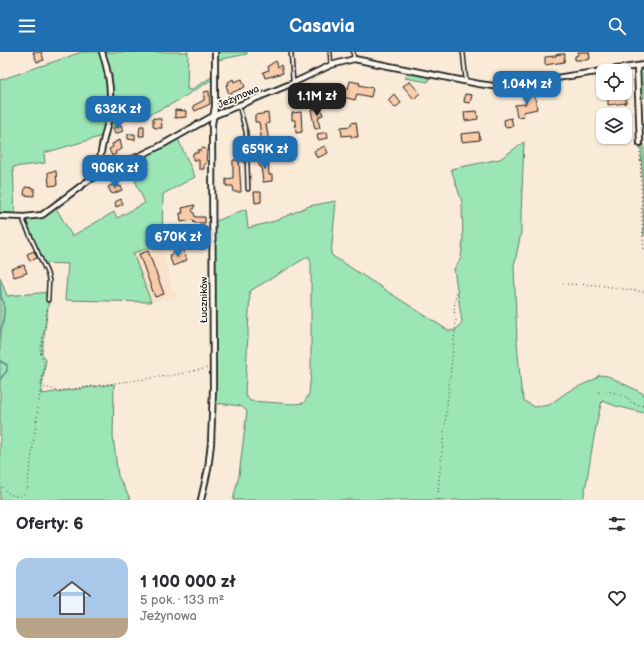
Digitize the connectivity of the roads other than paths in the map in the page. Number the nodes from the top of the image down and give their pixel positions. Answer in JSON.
{"nodes":[{"id":1,"x":102,"y":52,"type":"edge"},
{"id":2,"x":215,"y":52,"type":"edge"},
{"id":3,"x":291,"y":52,"type":"edge"},
{"id":4,"x":330,"y":52,"type":"edge"},
{"id":5,"x":354,"y":52,"type":"edge"},
{"id":6,"x":463,"y":52,"type":"edge"},
{"id":7,"x":354,"y":59,"type":"junction"},
{"id":8,"x":331,"y":65,"type":"junction"},
{"id":9,"x":644,"y":65,"type":"edge"},
{"id":10,"x":637,"y":66,"type":"junction"},
{"id":11,"x":466,"y":82,"type":"junction"},
{"id":12,"x":293,"y":83,"type":"junction"},
{"id":13,"x":239,"y":105,"type":"junction"},
{"id":14,"x":213,"y":116,"type":"junction"},
{"id":15,"x":640,"y":143,"type":"road end"},
{"id":16,"x":100,"y":175,"type":"junction"},
{"id":17,"x":248,"y":189,"type":"dead end"},
{"id":18,"x":0,"y":216,"type":"edge"},
{"id":19,"x":24,"y":217,"type":"junction"},
{"id":20,"x":48,"y":300,"type":"road end"},
{"id":21,"x":201,"y":500,"type":"edge"}],
"edges":[{"from":1,"to":16,"type":"street"},
{"from":2,"to":14,"type":"street","name":"Łuczników"},
{"from":3,"to":12,"type":"lane"},
{"from":4,"to":8,"type":"lane"},
{"from":5,"to":7,"type":"lane"},
{"from":6,"to":11,"type":"lane"},
{"from":7,"to":8,"type":"street","name":"Jeżynowa"},
{"from":7,"to":11,"type":"street","name":"Jeżynowa"},
{"from":8,"to":12,"type":"street","name":"Jeżynowa"},
{"from":9,"to":10,"type":"street","name":"Jeżynowa"},
{"from":10,"to":11,"type":"street","name":"Jeżynowa"},
{"from":10,"to":15,"type":"street"},
{"from":12,"to":13,"type":"street","name":"Jeżynowa"},
{"from":13,"to":14,"type":"street","name":"Jeżynowa"},
{"from":13,"to":17,"type":"lane"},
{"from":14,"to":16,"type":"street","name":"Jeżynowa"},
{"from":14,"to":21,"type":"street","name":"Łuczników"},
{"from":16,"to":19,"type":"street","name":"Jeżynowa"},
{"from":18,"to":19,"type":"street","name":"Jeżynowa"},
{"from":19,"to":20,"type":"lane"}]}
